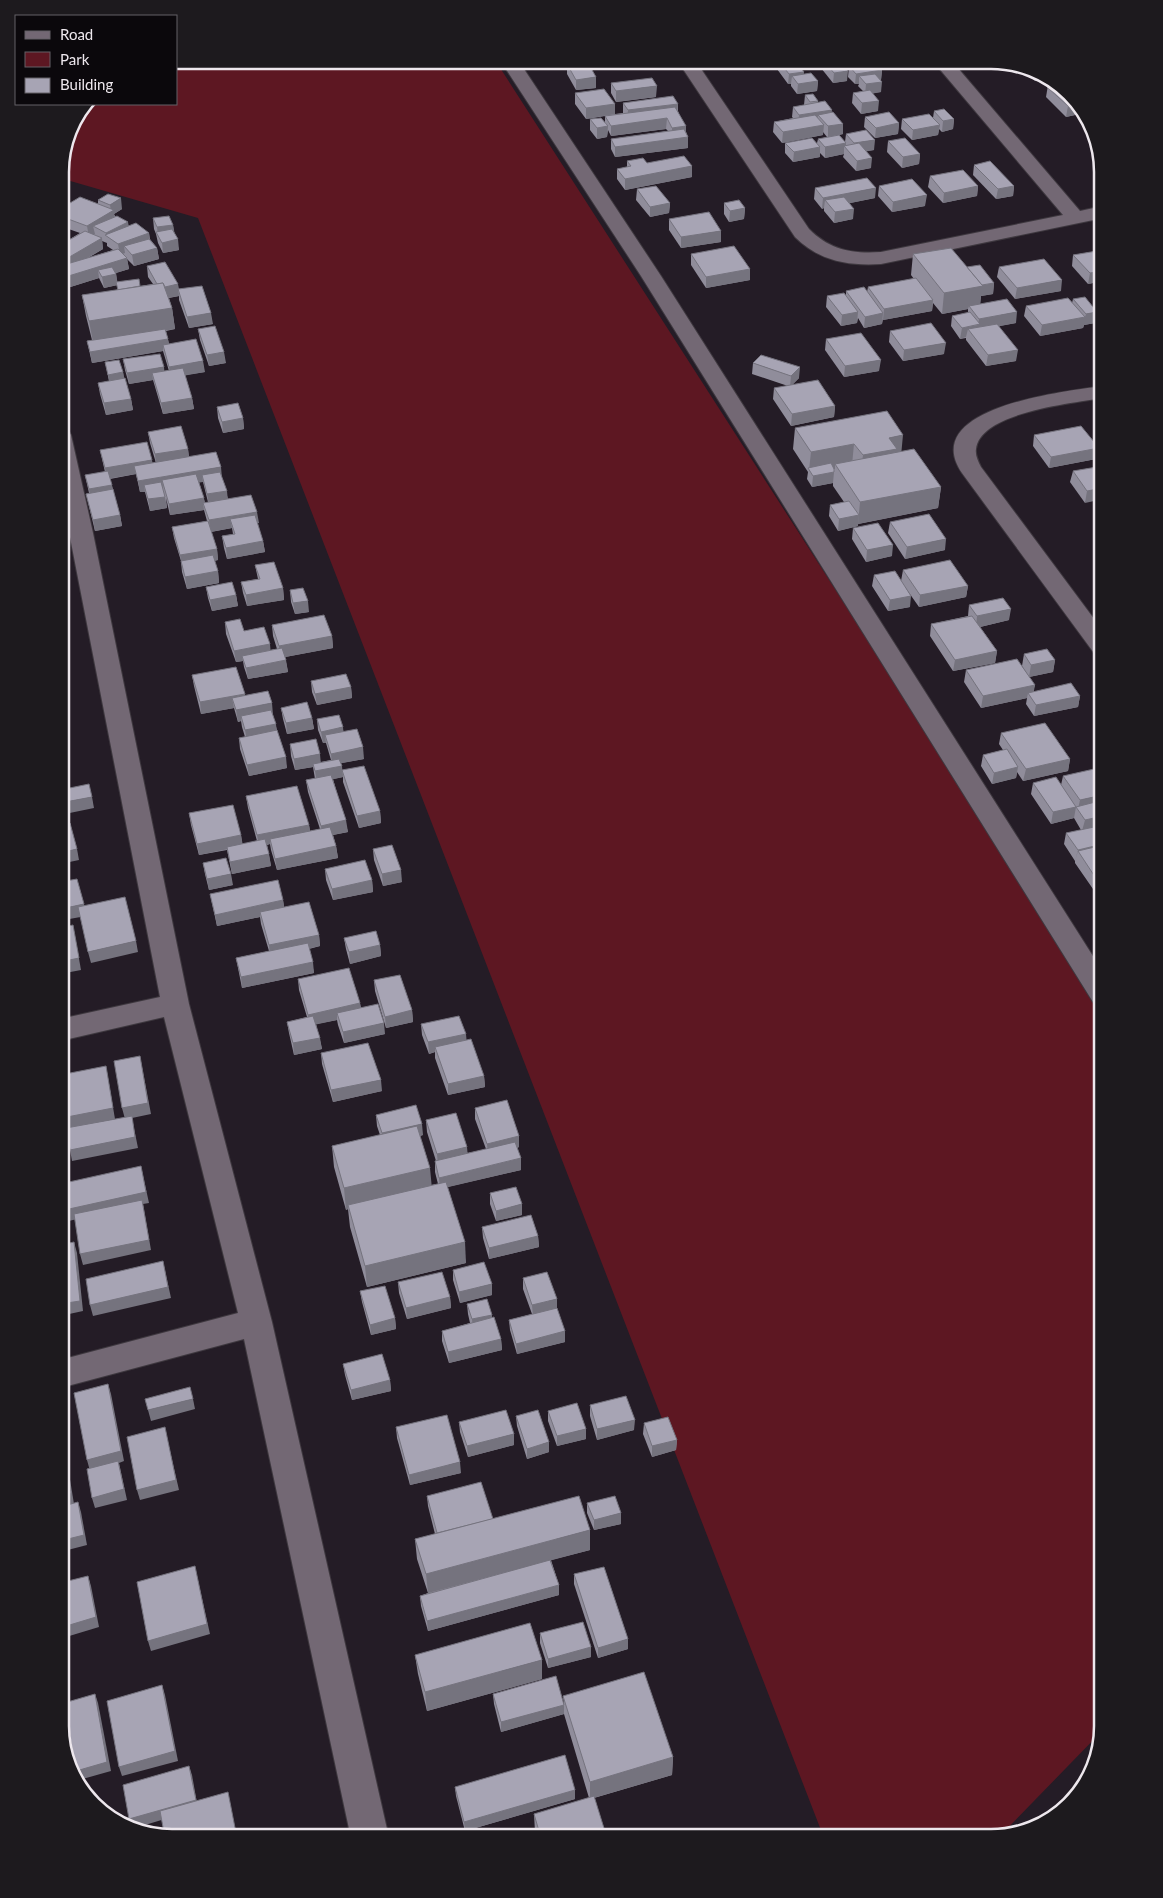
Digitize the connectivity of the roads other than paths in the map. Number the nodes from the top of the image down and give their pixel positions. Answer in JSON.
{"nodes":[{"id":1,"x":515,"y":69,"type":"edge"},
{"id":2,"x":692,"y":69,"type":"edge"},
{"id":3,"x":948,"y":69,"type":"edge"},
{"id":4,"x":1094,"y":214,"type":"edge"},
{"id":5,"x":1074,"y":217,"type":"junction"},
{"id":6,"x":1094,"y":394,"type":"edge"},
{"id":7,"x":69,"y":516,"type":"edge"},
{"id":8,"x":71,"y":534,"type":"edge"},
{"id":9,"x":1094,"y":636,"type":"edge"},
{"id":10,"x":1094,"y":981,"type":"edge"},
{"id":11,"x":175,"y":1004,"type":"junction"},
{"id":12,"x":69,"y":1028,"type":"edge"},
{"id":13,"x":256,"y":1322,"type":"junction"},
{"id":14,"x":69,"y":1372,"type":"edge"},
{"id":15,"x":368,"y":1829,"type":"edge"}],
"edges":[{"from":1,"to":10,"type":"street"},
{"from":2,"to":5,"type":"street"},
{"from":3,"to":5,"type":"street"},
{"from":4,"to":5,"type":"street"},
{"from":6,"to":9,"type":"street"},
{"from":7,"to":8,"type":"street"},
{"from":8,"to":11,"type":"street"},
{"from":11,"to":12,"type":"street"},
{"from":11,"to":13,"type":"street"},
{"from":13,"to":14,"type":"street"},
{"from":13,"to":15,"type":"street"}]}
